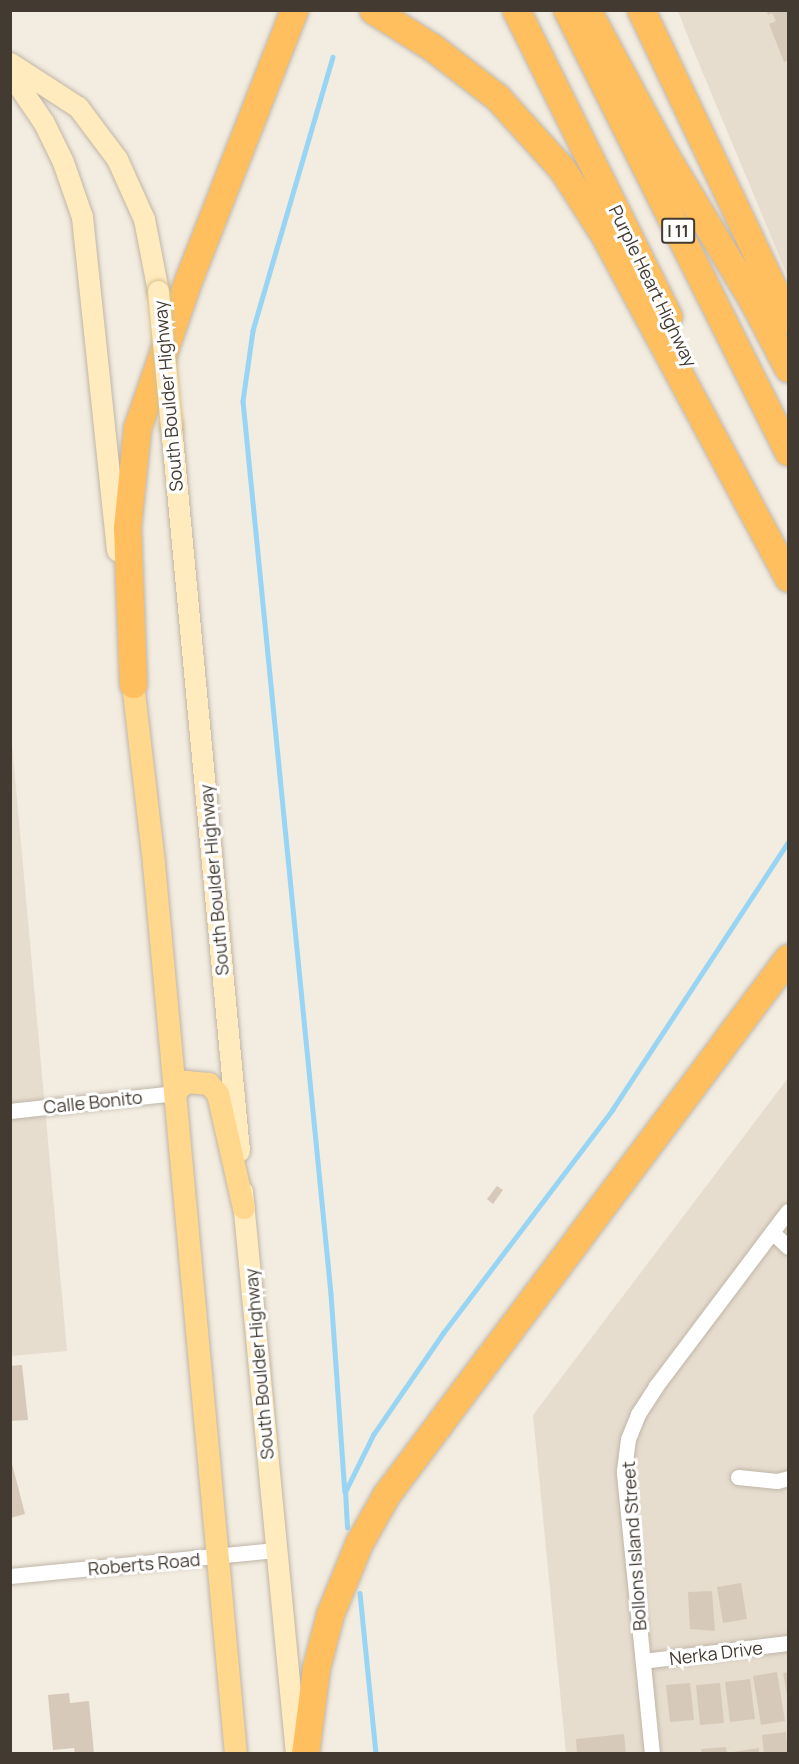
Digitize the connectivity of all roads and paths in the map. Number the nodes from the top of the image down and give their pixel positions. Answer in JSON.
{"nodes":[{"id":1,"x":294,"y":10,"type":"edge"},
{"id":2,"x":373,"y":10,"type":"edge"},
{"id":3,"x":516,"y":10,"type":"edge"},
{"id":4,"x":567,"y":10,"type":"edge"},
{"id":5,"x":587,"y":10,"type":"edge"},
{"id":6,"x":641,"y":10,"type":"edge"},
{"id":7,"x":10,"y":63,"type":"edge"},
{"id":8,"x":10,"y":73,"type":"edge"},
{"id":9,"x":789,"y":320,"type":"edge"},
{"id":10,"x":789,"y":368,"type":"edge"},
{"id":11,"x":789,"y":452,"type":"edge"},
{"id":12,"x":789,"y":561,"type":"edge"},
{"id":13,"x":789,"y":578,"type":"edge"},
{"id":14,"x":133,"y":684,"type":"junction"},
{"id":15,"x":789,"y":958,"type":"edge"},
{"id":16,"x":175,"y":1094,"type":"junction"},
{"id":17,"x":10,"y":1111,"type":"edge"},
{"id":18,"x":244,"y":1208,"type":"junction"},
{"id":19,"x":789,"y":1210,"type":"edge"},
{"id":20,"x":772,"y":1232,"type":"junction"},
{"id":21,"x":789,"y":1247,"type":"edge"},
{"id":22,"x":738,"y":1477,"type":"dead end"},
{"id":23,"x":789,"y":1478,"type":"edge"},
{"id":24,"x":276,"y":1550,"type":"junction"},
{"id":25,"x":218,"y":1557,"type":"junction"},
{"id":26,"x":10,"y":1576,"type":"edge"},
{"id":27,"x":789,"y":1643,"type":"edge"},
{"id":28,"x":643,"y":1661,"type":"junction"},
{"id":29,"x":236,"y":1754,"type":"edge"},
{"id":30,"x":296,"y":1754,"type":"edge"},
{"id":31,"x":305,"y":1754,"type":"edge"},
{"id":32,"x":652,"y":1754,"type":"edge"}],
"edges":[{"from":1,"to":14,"type":"highway"},
{"from":2,"to":13,"type":"highway"},
{"from":3,"to":12,"type":"highway","name":"Purple Heart Highway","number":"I 11"},
{"from":4,"to":11,"type":"highway","number":"I 11"},
{"from":5,"to":10,"type":"highway"},
{"from":6,"to":9,"type":"highway"},
{"from":7,"to":18,"type":"main road","name":"South Boulder Highway","bridge":true},
{"from":8,"to":14,"type":"main road"},
{"from":14,"to":16,"type":"main road"},
{"from":15,"to":31,"type":"highway"},
{"from":16,"to":17,"type":"street","name":"Calle Bonito"},
{"from":16,"to":18,"type":"main road"},
{"from":16,"to":25,"type":"main road"},
{"from":18,"to":24,"type":"main road","name":"South Boulder Highway"},
{"from":19,"to":20,"type":"street","name":"Bollons Island Street"},
{"from":20,"to":21,"type":"street"},
{"from":20,"to":28,"type":"street","name":"Bollons Island Street"},
{"from":22,"to":23,"type":"street"},
{"from":24,"to":25,"type":"street","name":"Roberts Road"},
{"from":24,"to":30,"type":"main road","name":"South Boulder Highway"},
{"from":25,"to":26,"type":"street","name":"Roberts Road"},
{"from":25,"to":29,"type":"main road"},
{"from":27,"to":28,"type":"street","name":"Nerka Drive"},
{"from":28,"to":32,"type":"street","name":"Bollons Island Street"}]}
